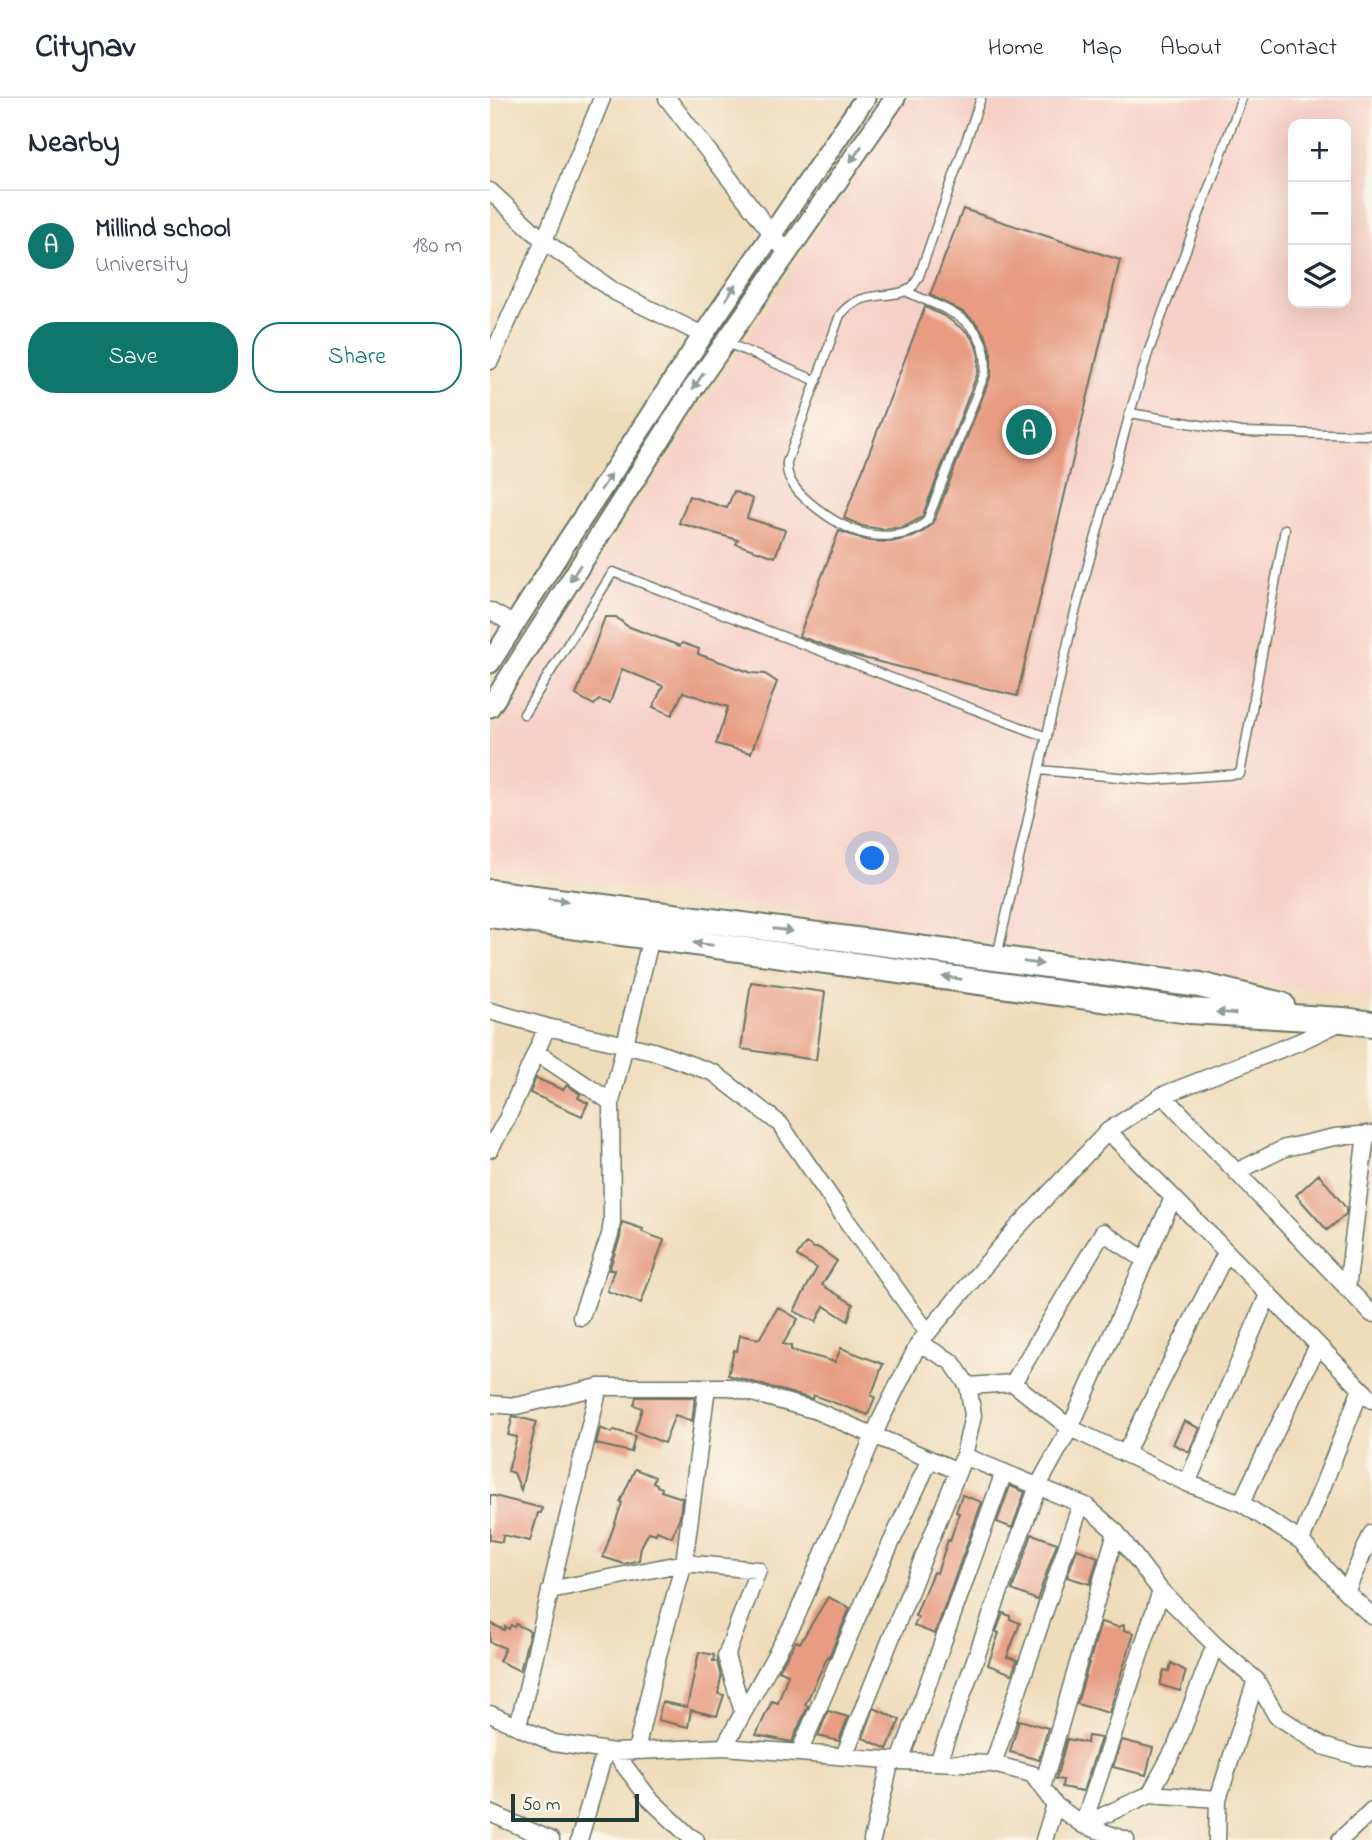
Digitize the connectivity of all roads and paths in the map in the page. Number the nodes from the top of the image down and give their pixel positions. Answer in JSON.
{"nodes":[{"id":1,"x":602,"y":98,"type":"edge"},
{"id":2,"x":667,"y":98,"type":"edge"},
{"id":3,"x":865,"y":98,"type":"edge"},
{"id":4,"x":895,"y":98,"type":"edge"},
{"id":5,"x":981,"y":98,"type":"edge"},
{"id":6,"x":1242,"y":98,"type":"edge"},
{"id":7,"x":490,"y":191,"type":"edge"},
{"id":8,"x":771,"y":234,"type":"junction"},
{"id":9,"x":544,"y":242,"type":"junction"},
{"id":10,"x":787,"y":253,"type":"junction"},
{"id":11,"x":905,"y":291,"type":"junction"},
{"id":12,"x":703,"y":335,"type":"junction"},
{"id":13,"x":725,"y":342,"type":"junction"},
{"id":14,"x":490,"y":361,"type":"edge"},
{"id":15,"x":817,"y":381,"type":"junction"},
{"id":16,"x":1130,"y":413,"type":"junction"},
{"id":17,"x":1372,"y":435,"type":"edge"},
{"id":18,"x":1285,"y":529,"type":"dead end"},
{"id":19,"x":490,"y":611,"type":"edge"},
{"id":20,"x":513,"y":624,"type":"junction"},
{"id":21,"x":490,"y":663,"type":"edge"},
{"id":22,"x":490,"y":707,"type":"edge"},
{"id":23,"x":524,"y":714,"type":"dead end"},
{"id":24,"x":1047,"y":737,"type":"junction"},
{"id":25,"x":1039,"y":770,"type":"junction"},
{"id":26,"x":490,"y":892,"type":"edge"},
{"id":27,"x":490,"y":915,"type":"edge"},
{"id":28,"x":652,"y":937,"type":"junction"},
{"id":29,"x":996,"y":958,"type":"junction"},
{"id":30,"x":990,"y":983,"type":"junction"},
{"id":31,"x":490,"y":1011,"type":"edge"},
{"id":32,"x":1343,"y":1020,"type":"junction"},
{"id":33,"x":1372,"y":1024,"type":"edge"},
{"id":34,"x":547,"y":1027,"type":"junction"},
{"id":35,"x":626,"y":1045,"type":"junction"},
{"id":36,"x":536,"y":1052,"type":"junction"},
{"id":37,"x":1163,"y":1095,"type":"junction"},
{"id":38,"x":611,"y":1102,"type":"junction"},
{"id":39,"x":1108,"y":1131,"type":"junction"},
{"id":40,"x":1369,"y":1134,"type":"edge"},
{"id":41,"x":490,"y":1149,"type":"edge"},
{"id":42,"x":1236,"y":1172,"type":"junction"},
{"id":43,"x":1173,"y":1198,"type":"junction"},
{"id":44,"x":1226,"y":1252,"type":"junction"},
{"id":45,"x":1145,"y":1260,"type":"junction"},
{"id":46,"x":1348,"y":1289,"type":"junction"},
{"id":47,"x":1268,"y":1295,"type":"junction"},
{"id":48,"x":1372,"y":1314,"type":"edge"},
{"id":49,"x":581,"y":1317,"type":"dead end"},
{"id":50,"x":923,"y":1338,"type":"junction"},
{"id":51,"x":1318,"y":1345,"type":"junction"},
{"id":52,"x":1013,"y":1383,"type":"junction"},
{"id":53,"x":968,"y":1386,"type":"junction"},
{"id":54,"x":599,"y":1387,"type":"junction"},
{"id":55,"x":707,"y":1387,"type":"junction"},
{"id":56,"x":1366,"y":1394,"type":"edge"},
{"id":57,"x":490,"y":1404,"type":"edge"},
{"id":58,"x":1070,"y":1428,"type":"junction"},
{"id":59,"x":874,"y":1436,"type":"junction"},
{"id":60,"x":1125,"y":1454,"type":"junction"},
{"id":61,"x":930,"y":1459,"type":"junction"},
{"id":62,"x":961,"y":1463,"type":"junction"},
{"id":63,"x":1004,"y":1472,"type":"junction"},
{"id":64,"x":1187,"y":1483,"type":"junction"},
{"id":65,"x":1038,"y":1486,"type":"junction"},
{"id":66,"x":1241,"y":1503,"type":"junction"},
{"id":67,"x":1081,"y":1504,"type":"junction"},
{"id":68,"x":1116,"y":1532,"type":"junction"},
{"id":69,"x":1372,"y":1533,"type":"edge"},
{"id":70,"x":1301,"y":1541,"type":"junction"},
{"id":71,"x":684,"y":1563,"type":"junction"},
{"id":72,"x":550,"y":1590,"type":"junction"},
{"id":73,"x":1161,"y":1591,"type":"junction"},
{"id":74,"x":1346,"y":1592,"type":"junction"},
{"id":75,"x":1372,"y":1616,"type":"edge"},
{"id":76,"x":1215,"y":1645,"type":"junction"},
{"id":77,"x":1255,"y":1680,"type":"junction"},
{"id":78,"x":743,"y":1712,"type":"junction"},
{"id":79,"x":490,"y":1714,"type":"edge"},
{"id":80,"x":518,"y":1726,"type":"junction"},
{"id":81,"x":724,"y":1747,"type":"junction"},
{"id":82,"x":609,"y":1751,"type":"junction"},
{"id":83,"x":636,"y":1751,"type":"junction"},
{"id":84,"x":799,"y":1753,"type":"junction"},
{"id":85,"x":844,"y":1756,"type":"junction"},
{"id":86,"x":1372,"y":1758,"type":"edge"},
{"id":87,"x":896,"y":1760,"type":"junction"},
{"id":88,"x":938,"y":1762,"type":"junction"},
{"id":89,"x":993,"y":1764,"type":"junction"},
{"id":90,"x":1042,"y":1788,"type":"junction"},
{"id":91,"x":1150,"y":1794,"type":"junction"},
{"id":92,"x":1218,"y":1799,"type":"junction"},
{"id":93,"x":1055,"y":1805,"type":"junction"},
{"id":94,"x":1372,"y":1810,"type":"edge"},
{"id":95,"x":490,"y":1813,"type":"edge"},
{"id":96,"x":1083,"y":1825,"type":"junction"},
{"id":97,"x":690,"y":1839,"type":"edge"},
{"id":98,"x":551,"y":1840,"type":"edge"},
{"id":99,"x":579,"y":1840,"type":"edge"},
{"id":100,"x":872,"y":1840,"type":"edge"},
{"id":101,"x":1044,"y":1840,"type":"edge"},
{"id":102,"x":1126,"y":1840,"type":"edge"},
{"id":103,"x":1216,"y":1840,"type":"edge"},
{"id":104,"x":1340,"y":1840,"type":"edge"}],
"edges":[{"from":1,"to":9,"type":"street"},
{"from":2,"to":8,"type":"street"},
{"from":3,"to":8,"type":"street"},
{"from":4,"to":10,"type":"street","one_way":true},
{"from":5,"to":11,"type":"lane"},
{"from":6,"to":16,"type":"lane"},
{"from":7,"to":9,"type":"street"},
{"from":8,"to":10,"type":"street"},
{"from":12,"to":8,"type":"street","one_way":true},
{"from":9,"to":12,"type":"street"},
{"from":9,"to":14,"type":"street"},
{"from":10,"to":13,"type":"street"},
{"from":11,"to":15,"type":"lane"},
{"from":11,"to":15,"type":"lane"},
{"from":20,"to":12,"type":"street","one_way":true},
{"from":13,"to":15,"type":"lane"},
{"from":13,"to":22,"type":"street","one_way":true},
{"from":16,"to":17,"type":"lane"},
{"from":16,"to":24,"type":"lane"},
{"from":18,"to":25,"type":"lane"},
{"from":19,"to":20,"type":"street"},
{"from":20,"to":21,"type":"street"},
{"from":23,"to":24,"type":"lane"},
{"from":24,"to":25,"type":"lane"},
{"from":25,"to":29,"type":"lane"},
{"from":26,"to":29,"type":"main road","one_way":true},
{"from":27,"to":28,"type":"main road"},
{"from":30,"to":28,"type":"main road","one_way":true},
{"from":28,"to":35,"type":"street"},
{"from":29,"to":30,"type":"lane"},
{"from":29,"to":32,"type":"main road","one_way":true},
{"from":32,"to":30,"type":"main road","one_way":true},
{"from":31,"to":34,"type":"street"},
{"from":32,"to":33,"type":"main road"},
{"from":32,"to":37,"type":"street"},
{"from":34,"to":35,"type":"street"},
{"from":34,"to":36,"type":"street"},
{"from":35,"to":38,"type":"street"},
{"from":35,"to":50,"type":"street"},
{"from":36,"to":38,"type":"street"},
{"from":36,"to":41,"type":"street"},
{"from":37,"to":39,"type":"street"},
{"from":37,"to":42,"type":"street"},
{"from":38,"to":49,"type":"street"},
{"from":39,"to":43,"type":"street"},
{"from":39,"to":50,"type":"street"},
{"from":40,"to":42,"type":"street"},
{"from":40,"to":46,"type":"street"},
{"from":42,"to":46,"type":"street"},
{"from":43,"to":44,"type":"street"},
{"from":43,"to":45,"type":"street"},
{"from":44,"to":47,"type":"street"},
{"from":44,"to":60,"type":"street"},
{"from":45,"to":52,"type":"street"},
{"from":45,"to":58,"type":"street"},
{"from":46,"to":48,"type":"street"},
{"from":47,"to":51,"type":"street"},
{"from":47,"to":64,"type":"street"},
{"from":50,"to":53,"type":"street"},
{"from":50,"to":59,"type":"street"},
{"from":51,"to":56,"type":"street"},
{"from":51,"to":66,"type":"street"},
{"from":52,"to":53,"type":"street"},
{"from":52,"to":58,"type":"street"},
{"from":53,"to":62,"type":"street"},
{"from":54,"to":55,"type":"street"},
{"from":54,"to":57,"type":"street"},
{"from":54,"to":72,"type":"street"},
{"from":55,"to":59,"type":"street"},
{"from":55,"to":71,"type":"street"},
{"from":56,"to":70,"type":"street"},
{"from":58,"to":60,"type":"street"},
{"from":58,"to":65,"type":"street"},
{"from":59,"to":61,"type":"street"},
{"from":59,"to":78,"type":"street"},
{"from":60,"to":64,"type":"street"},
{"from":61,"to":62,"type":"street"},
{"from":61,"to":84,"type":"street"},
{"from":62,"to":63,"type":"street"},
{"from":62,"to":85,"type":"street"},
{"from":63,"to":65,"type":"street"},
{"from":63,"to":87,"type":"street"},
{"from":64,"to":66,"type":"street"},
{"from":65,"to":67,"type":"street"},
{"from":65,"to":88,"type":"street"},
{"from":66,"to":70,"type":"street"},
{"from":67,"to":68,"type":"street"},
{"from":67,"to":89,"type":"street"},
{"from":68,"to":73,"type":"street"},
{"from":68,"to":90,"type":"street"},
{"from":69,"to":74,"type":"street"},
{"from":70,"to":74,"type":"street"},
{"from":71,"to":72,"type":"street"},
{"from":71,"to":78,"type":"street"},
{"from":71,"to":83,"type":"street"},
{"from":72,"to":80,"type":"street"},
{"from":73,"to":76,"type":"street"},
{"from":73,"to":96,"type":"street"},
{"from":74,"to":75,"type":"street"},
{"from":76,"to":77,"type":"street"},
{"from":76,"to":91,"type":"street"},
{"from":77,"to":86,"type":"street"},
{"from":77,"to":92,"type":"street"},
{"from":78,"to":81,"type":"street"},
{"from":79,"to":80,"type":"street"},
{"from":80,"to":82,"type":"street"},
{"from":81,"to":83,"type":"street"},
{"from":81,"to":84,"type":"street"},
{"from":82,"to":83,"type":"street"},
{"from":82,"to":97,"type":"street"},
{"from":82,"to":99,"type":"street"},
{"from":84,"to":85,"type":"street"},
{"from":85,"to":87,"type":"street"},
{"from":87,"to":88,"type":"street"},
{"from":87,"to":100,"type":"street"},
{"from":88,"to":89,"type":"street"},
{"from":89,"to":90,"type":"street"},
{"from":90,"to":93,"type":"street"},
{"from":91,"to":92,"type":"street"},
{"from":91,"to":96,"type":"street"},
{"from":92,"to":103,"type":"street"},
{"from":93,"to":96,"type":"street"},
{"from":93,"to":101,"type":"street"},
{"from":94,"to":104,"type":"street"},
{"from":95,"to":98,"type":"street"},
{"from":96,"to":102,"type":"street"}]}
